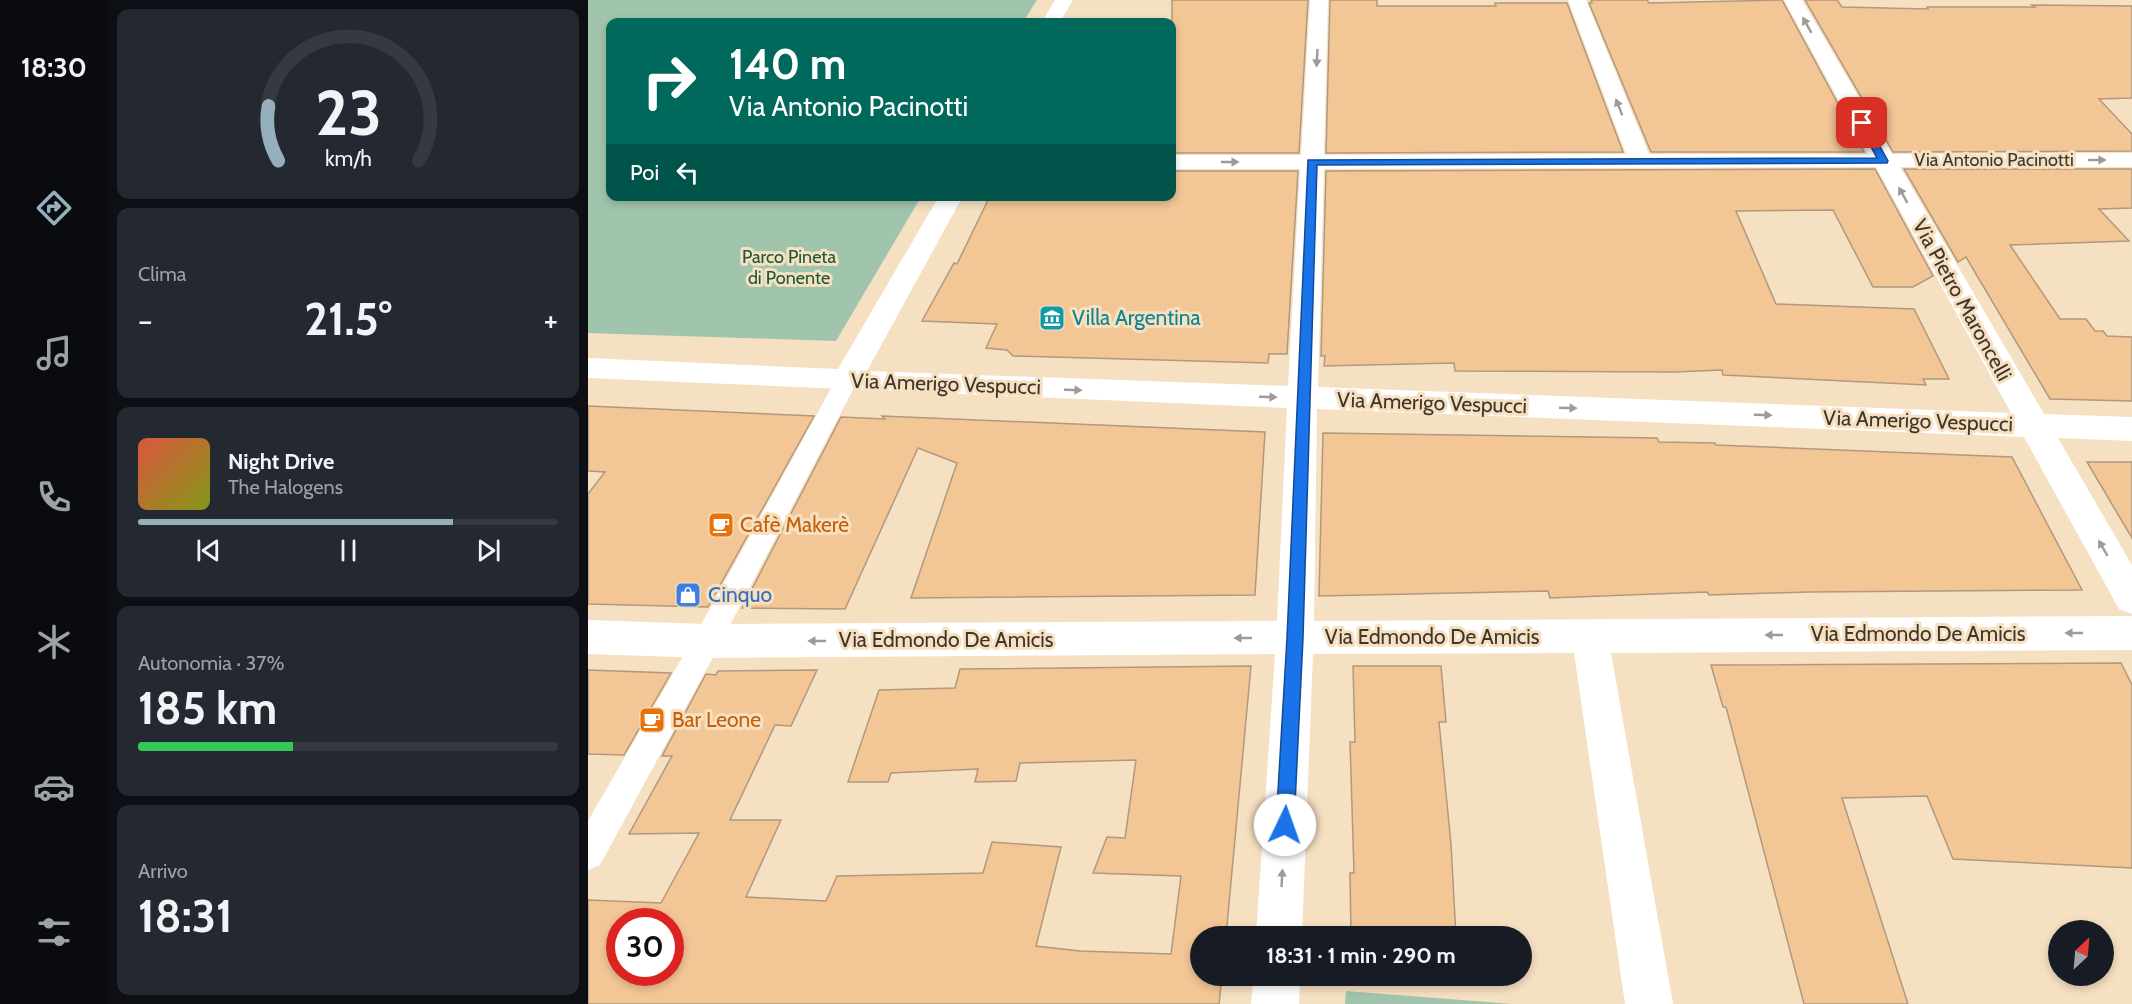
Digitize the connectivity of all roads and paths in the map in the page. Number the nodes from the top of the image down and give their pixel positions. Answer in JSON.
{"nodes":[{"id":1,"x":1064,"y":0,"type":"edge"},
{"id":2,"x":1319,"y":0,"type":"edge"},
{"id":3,"x":1577,"y":0,"type":"edge"},
{"id":4,"x":1793,"y":0,"type":"edge"},
{"id":5,"x":1053,"y":18,"type":"edge"},
{"id":6,"x":2132,"y":160,"type":"edge"},
{"id":7,"x":1640,"y":161,"type":"junction"},
{"id":8,"x":1884,"y":161,"type":"junction"},
{"id":9,"x":1176,"y":162,"type":"edge"},
{"id":10,"x":1312,"y":162,"type":"junction"},
{"id":11,"x":948,"y":201,"type":"edge"},
{"id":12,"x":588,"y":368,"type":"edge"},
{"id":13,"x":847,"y":380,"type":"junction"},
{"id":14,"x":1302,"y":399,"type":"junction"},
{"id":15,"x":2032,"y":425,"type":"junction"},
{"id":16,"x":2132,"y":429,"type":"edge"},
{"id":17,"x":2132,"y":598,"type":"edge"},
{"id":18,"x":2132,"y":633,"type":"edge"},
{"id":19,"x":1590,"y":636,"type":"junction"},
{"id":20,"x":588,"y":637,"type":"edge"},
{"id":21,"x":1295,"y":638,"type":"junction"},
{"id":22,"x":707,"y":641,"type":"junction"},
{"id":23,"x":588,"y":853,"type":"edge"},
{"id":24,"x":1280,"y":926,"type":"edge"},
{"id":25,"x":1276,"y":986,"type":"edge"},
{"id":26,"x":1275,"y":1004,"type":"edge"},
{"id":27,"x":1649,"y":1004,"type":"edge"}],
"edges":[{"from":1,"to":5,"type":"street"},
{"from":2,"to":10,"type":"street","one_way":true},
{"from":7,"to":3,"type":"street","one_way":true},
{"from":8,"to":4,"type":"street","name":"Via Pietro Maroncelli","one_way":true},
{"from":8,"to":6,"type":"street","name":"Via Antonio Pacinotti","one_way":true},
{"from":7,"to":8,"type":"street","name":"Via Antonio Pacinotti"},
{"from":7,"to":10,"type":"street","name":"Via Antonio Pacinotti"},
{"from":15,"to":8,"type":"street","name":"Via Pietro Maroncelli","one_way":true},
{"from":9,"to":10,"type":"street","name":"Via Antonio Pacinotti","one_way":true},
{"from":10,"to":14,"type":"street"},
{"from":11,"to":13,"type":"street"},
{"from":12,"to":13,"type":"street","name":"Via Amerigo Vespucci"},
{"from":13,"to":14,"type":"street","name":"Via Amerigo Vespucci","one_way":true},
{"from":13,"to":22,"type":"street"},
{"from":14,"to":15,"type":"street","name":"Via Amerigo Vespucci","one_way":true},
{"from":14,"to":21,"type":"street"},
{"from":15,"to":16,"type":"street","name":"Via Amerigo Vespucci"},
{"from":17,"to":15,"type":"street","name":"Via Pietro Maroncelli","one_way":true},
{"from":18,"to":19,"type":"street","name":"Via Edmondo De Amicis","one_way":true},
{"from":19,"to":21,"type":"street","name":"Via Edmondo De Amicis"},
{"from":19,"to":27,"type":"street"},
{"from":20,"to":22,"type":"street","name":"Via Edmondo De Amicis"},
{"from":21,"to":22,"type":"street","name":"Via Edmondo De Amicis","one_way":true},
{"from":24,"to":21,"type":"street","one_way":true},
{"from":22,"to":23,"type":"street"},
{"from":25,"to":26,"type":"street"}]}
